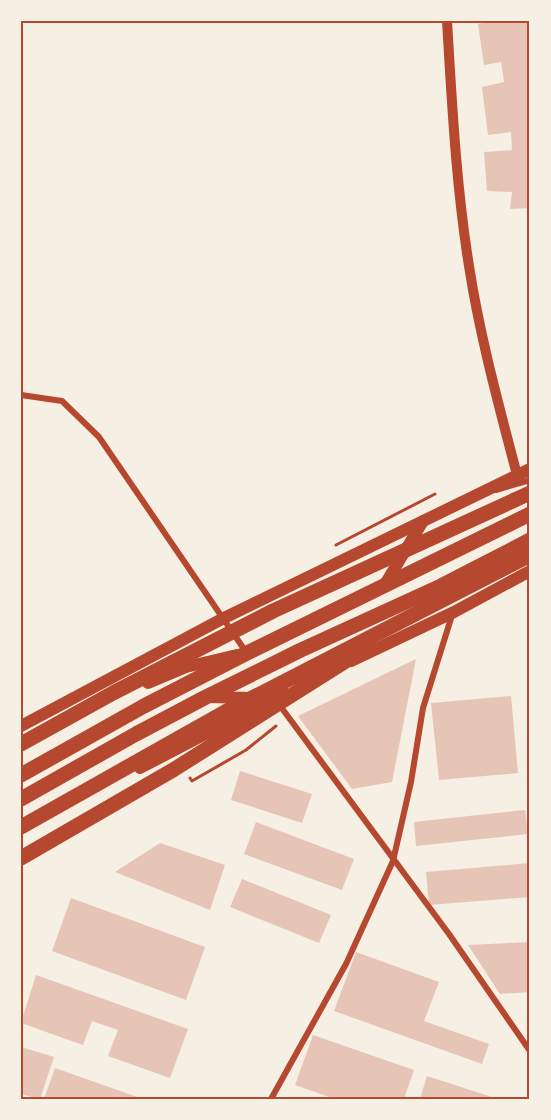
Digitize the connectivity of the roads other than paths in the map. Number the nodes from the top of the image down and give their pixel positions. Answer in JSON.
{"nodes":[{"id":1,"x":447,"y":21,"type":"edge"},
{"id":2,"x":21,"y":395,"type":"edge"},
{"id":3,"x":530,"y":469,"type":"edge"},
{"id":4,"x":517,"y":475,"type":"junction"},
{"id":5,"x":530,"y":480,"type":"edge"},
{"id":6,"x":530,"y":493,"type":"edge"},
{"id":7,"x":478,"y":495,"type":"junction"},
{"id":8,"x":530,"y":514,"type":"edge"},
{"id":9,"x":424,"y":520,"type":"junction"},
{"id":10,"x":530,"y":540,"type":"edge"},
{"id":11,"x":530,"y":555,"type":"edge"},
{"id":12,"x":530,"y":571,"type":"edge"},
{"id":13,"x":383,"y":586,"type":"junction"},
{"id":14,"x":441,"y":586,"type":"junction"},
{"id":15,"x":433,"y":606,"type":"junction"},
{"id":16,"x":454,"y":612,"type":"junction"},
{"id":17,"x":222,"y":618,"type":"junction"},
{"id":18,"x":247,"y":653,"type":"junction"},
{"id":19,"x":206,"y":697,"type":"junction"},
{"id":20,"x":274,"y":698,"type":"junction"},
{"id":21,"x":21,"y":726,"type":"edge"},
{"id":22,"x":21,"y":743,"type":"edge"},
{"id":23,"x":21,"y":751,"type":"edge"},
{"id":24,"x":21,"y":775,"type":"edge"},
{"id":25,"x":21,"y":799,"type":"edge"},
{"id":26,"x":21,"y":827,"type":"edge"},
{"id":27,"x":21,"y":833,"type":"edge"},
{"id":28,"x":21,"y":858,"type":"edge"},
{"id":29,"x":393,"y":861,"type":"junction"},
{"id":30,"x":530,"y":1052,"type":"edge"},
{"id":31,"x":271,"y":1099,"type":"edge"}],
"edges":[{"from":1,"to":4,"type":"street"},
{"from":2,"to":17,"type":"street"},
{"from":3,"to":4,"type":"main road"},
{"from":4,"to":7,"type":"main road"},
{"from":5,"to":7,"type":"street"},
{"from":6,"to":22,"type":"main road"},
{"from":7,"to":9,"type":"main road"},
{"from":8,"to":13,"type":"main road"},
{"from":9,"to":13,"type":"main road"},
{"from":9,"to":17,"type":"main road"},
{"from":10,"to":14,"type":"main road"},
{"from":11,"to":15,"type":"main road"},
{"from":12,"to":16,"type":"main road"},
{"from":13,"to":18,"type":"main road"},
{"from":14,"to":16,"type":"main road"},
{"from":14,"to":19,"type":"main road"},
{"from":15,"to":26,"type":"main road"},
{"from":15,"to":28,"type":"main road"},
{"from":16,"to":20,"type":"main road"},
{"from":16,"to":29,"type":"street"},
{"from":17,"to":18,"type":"street"},
{"from":17,"to":21,"type":"main road"},
{"from":18,"to":23,"type":"main road"},
{"from":18,"to":24,"type":"main road"},
{"from":19,"to":20,"type":"main road"},
{"from":19,"to":25,"type":"main road"},
{"from":20,"to":27,"type":"main road"},
{"from":20,"to":29,"type":"street"},
{"from":29,"to":30,"type":"street"},
{"from":29,"to":31,"type":"street"}]}
